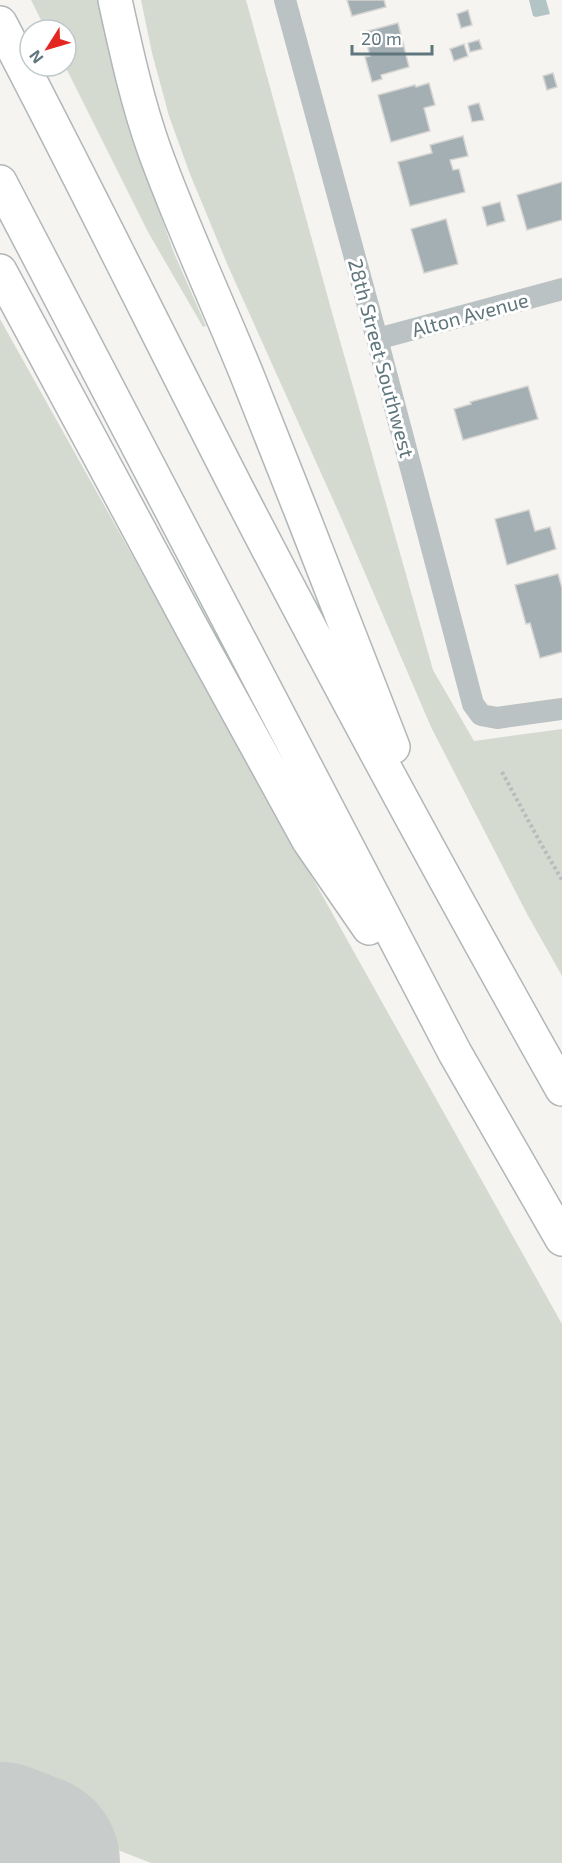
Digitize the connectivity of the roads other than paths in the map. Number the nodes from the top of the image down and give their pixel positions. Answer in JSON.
{"nodes":[{"id":1,"x":115,"y":0,"type":"edge"},
{"id":2,"x":285,"y":0,"type":"edge"},
{"id":3,"x":0,"y":24,"type":"edge"},
{"id":4,"x":0,"y":182,"type":"edge"},
{"id":5,"x":0,"y":271,"type":"edge"},
{"id":6,"x":562,"y":289,"type":"edge"},
{"id":7,"x":377,"y":339,"type":"junction"},
{"id":8,"x":562,"y":709,"type":"edge"},
{"id":9,"x":442,"y":874,"type":"junction"},
{"id":10,"x":454,"y":1053,"type":"junction"},
{"id":11,"x":562,"y":1089,"type":"edge"},
{"id":12,"x":562,"y":1239,"type":"edge"}],
"edges":[{"from":1,"to":9,"type":"highway"},
{"from":2,"to":7,"type":"street","name":"28th Street Southwest"},
{"from":3,"to":9,"type":"highway"},
{"from":4,"to":10,"type":"highway"},
{"from":5,"to":10,"type":"highway"},
{"from":6,"to":7,"type":"street","name":"Alton Avenue"},
{"from":7,"to":8,"type":"street","name":"28th Street Southwest"},
{"from":9,"to":11,"type":"highway"},
{"from":10,"to":12,"type":"highway"}]}
